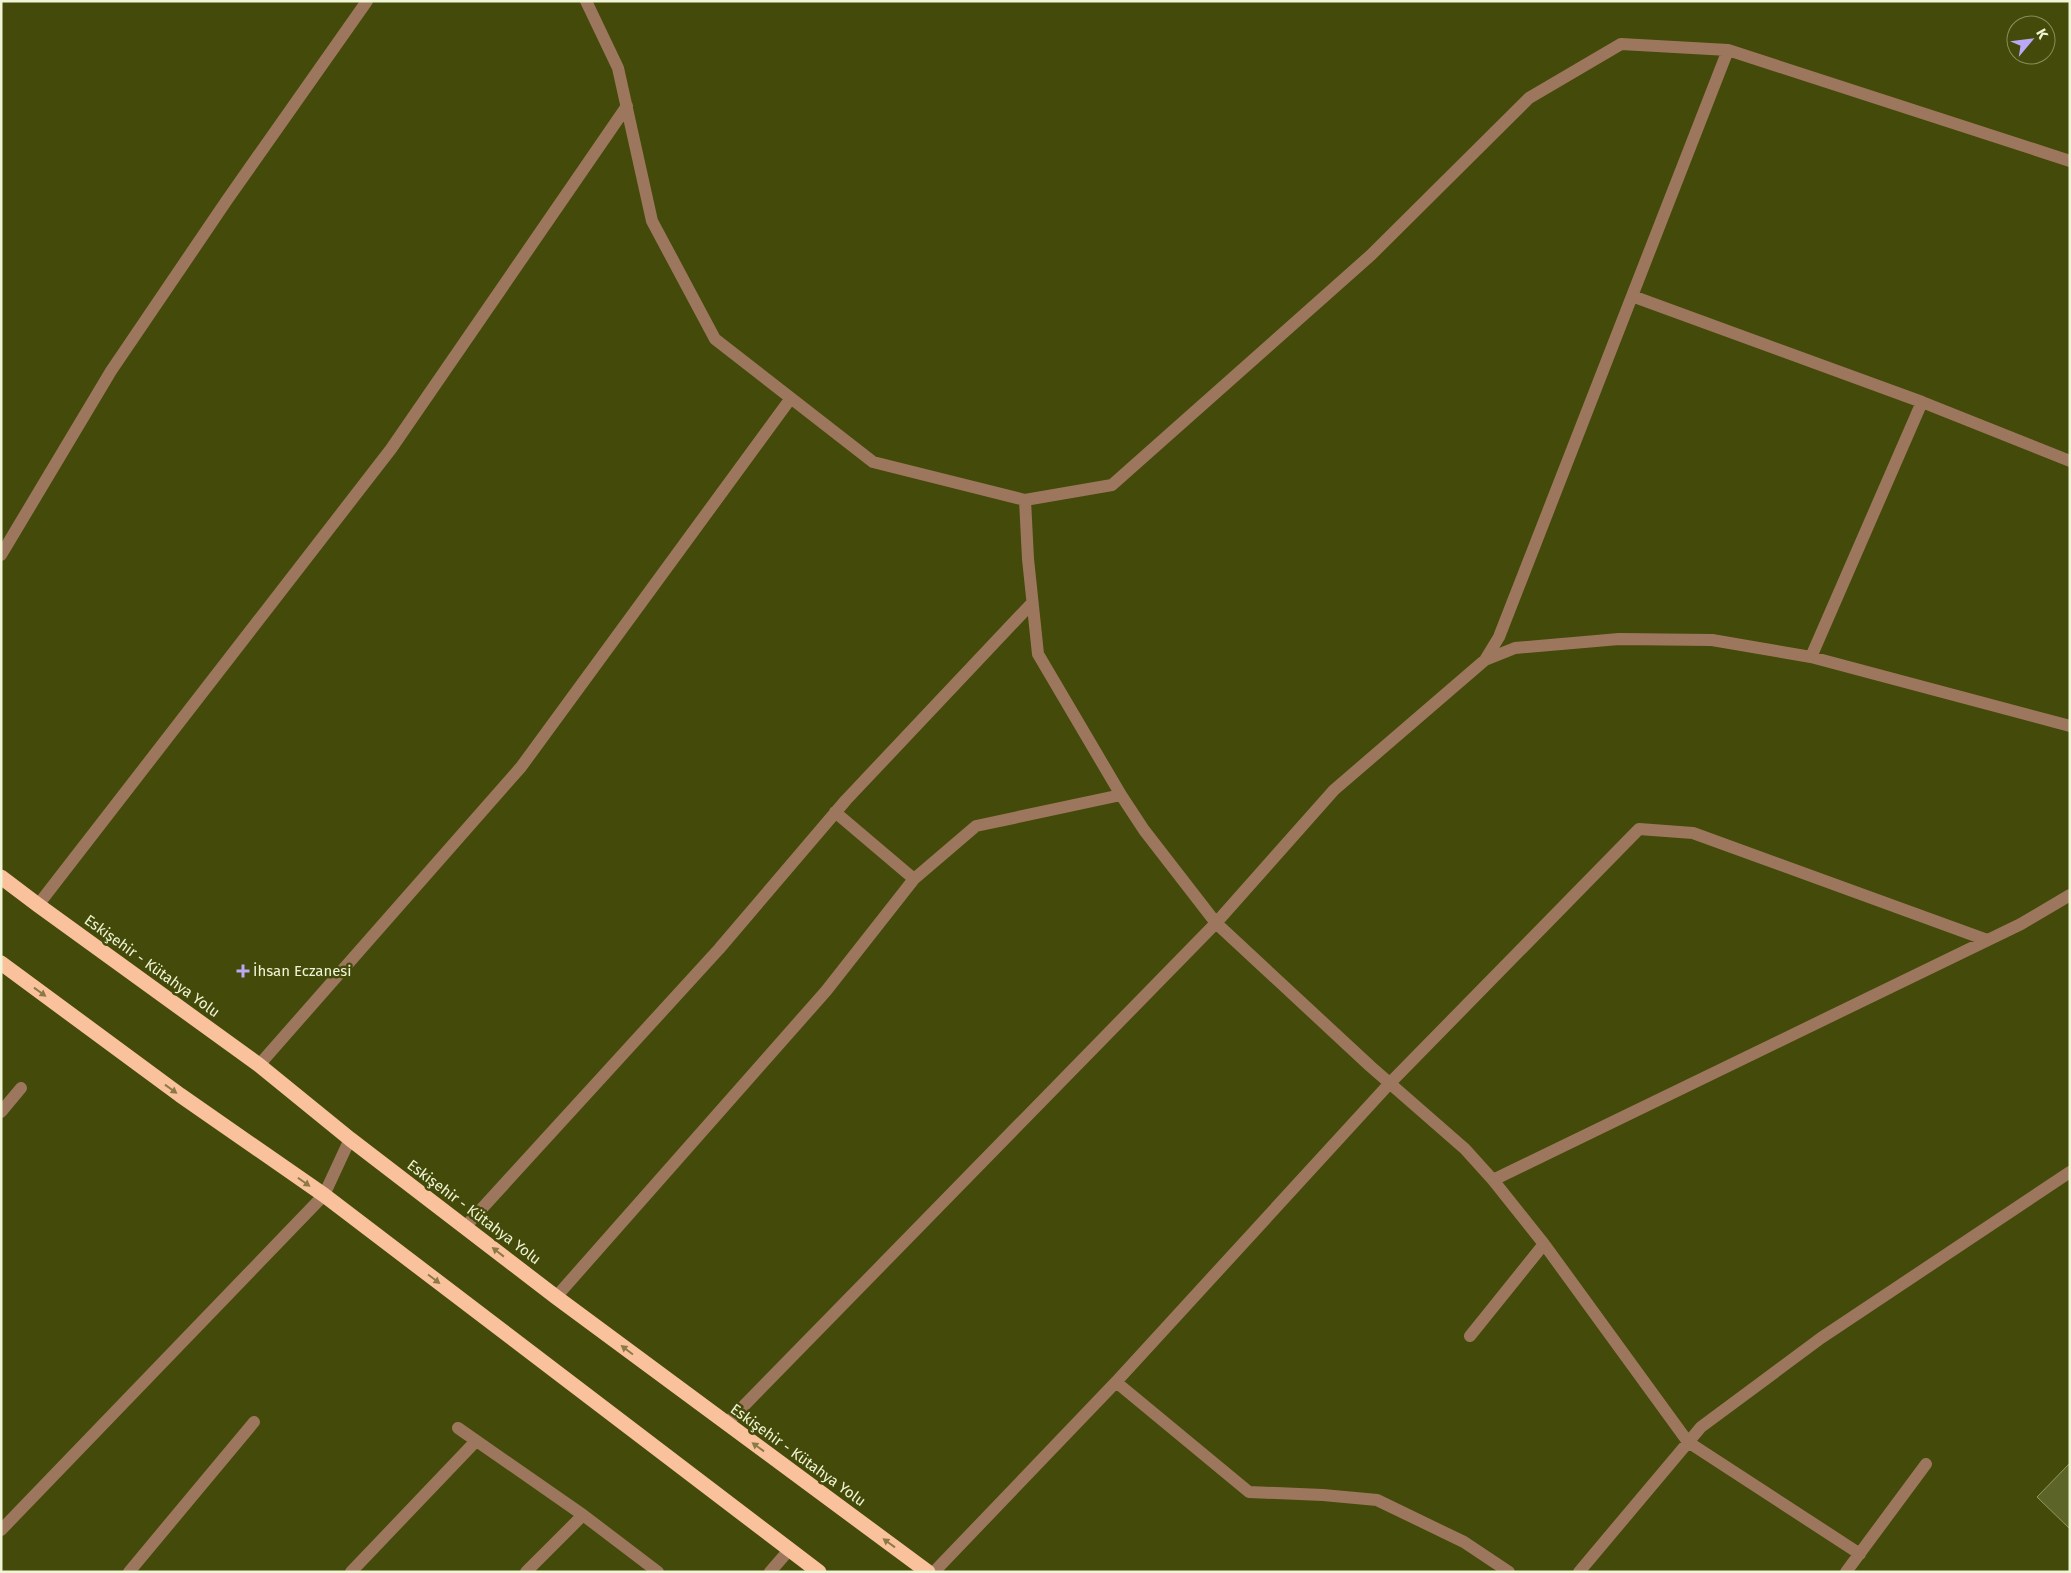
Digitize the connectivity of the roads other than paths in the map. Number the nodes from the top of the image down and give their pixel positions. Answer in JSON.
{"nodes":[{"id":1,"x":367,"y":1,"type":"edge"},
{"id":2,"x":586,"y":1,"type":"edge"},
{"id":3,"x":1728,"y":50,"type":"junction"},
{"id":4,"x":627,"y":106,"type":"junction"},
{"id":5,"x":2070,"y":162,"type":"edge"},
{"id":6,"x":1632,"y":296,"type":"junction"},
{"id":7,"x":791,"y":398,"type":"junction"},
{"id":8,"x":1922,"y":402,"type":"junction"},
{"id":9,"x":2070,"y":461,"type":"edge"},
{"id":10,"x":1025,"y":500,"type":"junction"},
{"id":11,"x":1,"y":555,"type":"edge"},
{"id":12,"x":1032,"y":603,"type":"junction"},
{"id":13,"x":1811,"y":657,"type":"junction"},
{"id":14,"x":1485,"y":660,"type":"junction"},
{"id":15,"x":2070,"y":726,"type":"edge"},
{"id":16,"x":1121,"y":794,"type":"junction"},
{"id":17,"x":835,"y":812,"type":"junction"},
{"id":18,"x":1,"y":877,"type":"edge"},
{"id":19,"x":914,"y":879,"type":"junction"},
{"id":20,"x":2070,"y":895,"type":"edge"},
{"id":21,"x":38,"y":905,"type":"junction"},
{"id":22,"x":1216,"y":923,"type":"junction"},
{"id":23,"x":1987,"y":940,"type":"junction"},
{"id":24,"x":1,"y":963,"type":"edge"},
{"id":25,"x":259,"y":1065,"type":"junction"},
{"id":26,"x":1390,"y":1084,"type":"junction"},
{"id":27,"x":20,"y":1088,"type":"dead end"},
{"id":28,"x":1,"y":1112,"type":"edge"},
{"id":29,"x":350,"y":1139,"type":"junction"},
{"id":30,"x":2070,"y":1172,"type":"edge"},
{"id":31,"x":1493,"y":1180,"type":"junction"},
{"id":32,"x":324,"y":1195,"type":"junction"},
{"id":33,"x":465,"y":1227,"type":"junction"},
{"id":34,"x":1544,"y":1244,"type":"junction"},
{"id":35,"x":556,"y":1297,"type":"junction"},
{"id":36,"x":1470,"y":1336,"type":"dead end"},
{"id":37,"x":1116,"y":1382,"type":"junction"},
{"id":38,"x":254,"y":1422,"type":"dead end"},
{"id":39,"x":726,"y":1424,"type":"junction"},
{"id":40,"x":458,"y":1428,"type":"dead end"},
{"id":41,"x":476,"y":1441,"type":"junction"},
{"id":42,"x":1688,"y":1442,"type":"junction"},
{"id":43,"x":1926,"y":1464,"type":"dead end"},
{"id":44,"x":582,"y":1515,"type":"junction"},
{"id":45,"x":1,"y":1530,"type":"edge"},
{"id":46,"x":789,"y":1550,"type":"junction"},
{"id":47,"x":1860,"y":1554,"type":"junction"},
{"id":48,"x":129,"y":1572,"type":"edge"},
{"id":49,"x":351,"y":1572,"type":"edge"},
{"id":50,"x":526,"y":1572,"type":"edge"},
{"id":51,"x":658,"y":1572,"type":"edge"},
{"id":52,"x":770,"y":1572,"type":"edge"},
{"id":53,"x":819,"y":1572,"type":"edge"},
{"id":54,"x":928,"y":1572,"type":"edge"},
{"id":55,"x":934,"y":1572,"type":"edge"},
{"id":56,"x":1509,"y":1572,"type":"edge"},
{"id":57,"x":1578,"y":1572,"type":"edge"},
{"id":58,"x":1846,"y":1572,"type":"edge"}],
"edges":[{"from":1,"to":11,"type":"street"},
{"from":2,"to":4,"type":"street"},
{"from":3,"to":5,"type":"street"},
{"from":3,"to":6,"type":"street"},
{"from":3,"to":10,"type":"street"},
{"from":4,"to":7,"type":"street"},
{"from":4,"to":21,"type":"street"},
{"from":6,"to":8,"type":"street"},
{"from":6,"to":14,"type":"street"},
{"from":7,"to":10,"type":"street"},
{"from":7,"to":25,"type":"street"},
{"from":8,"to":9,"type":"street"},
{"from":8,"to":13,"type":"street"},
{"from":10,"to":12,"type":"street"},
{"from":12,"to":16,"type":"street"},
{"from":12,"to":17,"type":"street"},
{"from":13,"to":14,"type":"street"},
{"from":13,"to":15,"type":"street"},
{"from":14,"to":22,"type":"street"},
{"from":16,"to":19,"type":"street"},
{"from":16,"to":22,"type":"street"},
{"from":17,"to":19,"type":"street"},
{"from":17,"to":33,"type":"street"},
{"from":18,"to":21,"type":"highway","name":"Eskişehir - Kütahya Yolu"},
{"from":19,"to":35,"type":"street"},
{"from":20,"to":23,"type":"street"},
{"from":21,"to":25,"type":"highway","name":"Eskişehir - Kütahya Yolu"},
{"from":22,"to":26,"type":"street"},
{"from":22,"to":39,"type":"street"},
{"from":23,"to":26,"type":"street"},
{"from":23,"to":31,"type":"street"},
{"from":24,"to":32,"type":"highway","one_way":true},
{"from":25,"to":29,"type":"highway","name":"Eskişehir - Kütahya Yolu"},
{"from":26,"to":31,"type":"street"},
{"from":26,"to":37,"type":"street"},
{"from":27,"to":28,"type":"street"},
{"from":29,"to":32,"type":"street"},
{"from":29,"to":33,"type":"highway","name":"Eskişehir - Kütahya Yolu"},
{"from":30,"to":42,"type":"street"},
{"from":31,"to":34,"type":"street"},
{"from":32,"to":45,"type":"street"},
{"from":32,"to":46,"type":"highway","one_way":true},
{"from":35,"to":33,"type":"highway","name":"Eskişehir - Kütahya Yolu","one_way":true},
{"from":34,"to":36,"type":"street"},
{"from":34,"to":42,"type":"street"},
{"from":39,"to":35,"type":"highway","name":"Eskişehir - Kütahya Yolu","one_way":true},
{"from":37,"to":55,"type":"street"},
{"from":37,"to":56,"type":"street"},
{"from":38,"to":48,"type":"street"},
{"from":54,"to":39,"type":"highway","name":"Eskişehir - Kütahya Yolu","one_way":true},
{"from":40,"to":41,"type":"street"},
{"from":41,"to":44,"type":"street"},
{"from":41,"to":49,"type":"street"},
{"from":42,"to":47,"type":"street"},
{"from":42,"to":57,"type":"street"},
{"from":43,"to":47,"type":"street"},
{"from":44,"to":50,"type":"street"},
{"from":44,"to":51,"type":"street"},
{"from":46,"to":52,"type":"street"},
{"from":46,"to":53,"type":"highway"},
{"from":47,"to":58,"type":"street"}]}
